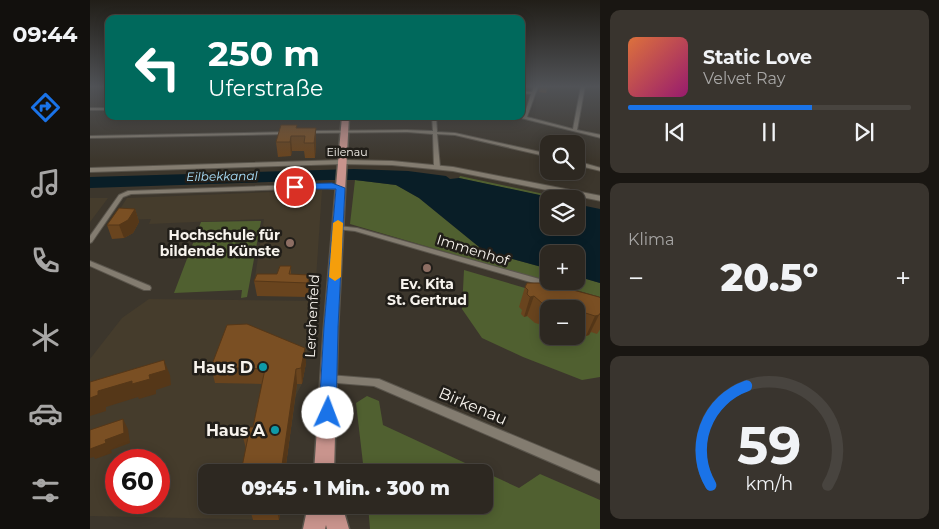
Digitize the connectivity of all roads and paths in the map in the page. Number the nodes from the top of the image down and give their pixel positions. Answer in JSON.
{"nodes":[{"id":1,"x":527,"y":111,"type":"edge"},
{"id":2,"x":579,"y":111,"type":"edge"},
{"id":3,"x":525,"y":118,"type":"joint"},
{"id":4,"x":346,"y":120,"type":"edge"},
{"id":5,"x":434,"y":120,"type":"edge"},
{"id":6,"x":575,"y":130,"type":"junction"},
{"id":7,"x":345,"y":132,"type":"junction"},
{"id":8,"x":436,"y":133,"type":"junction"},
{"id":9,"x":90,"y":136,"type":"edge"},
{"id":10,"x":600,"y":137,"type":"edge"},
{"id":11,"x":540,"y":154,"type":"edge"},
{"id":12,"x":343,"y":165,"type":"junction"},
{"id":13,"x":585,"y":166,"type":"edge"},
{"id":14,"x":437,"y":167,"type":"junction"},
{"id":15,"x":90,"y":170,"type":"edge"},
{"id":16,"x":600,"y":170,"type":"edge"},
{"id":17,"x":341,"y":184,"type":"junction"},
{"id":18,"x":600,"y":198,"type":"edge"},
{"id":19,"x":338,"y":228,"type":"junction"},
{"id":20,"x":90,"y":241,"type":"edge"},
{"id":21,"x":90,"y":264,"type":"edge"},
{"id":22,"x":540,"y":283,"type":"edge"},
{"id":23,"x":147,"y":288,"type":"dead end"},
{"id":24,"x":329,"y":379,"type":"junction"},
{"id":25,"x":324,"y":464,"type":"edge"},
{"id":26,"x":600,"y":478,"type":"edge"},
{"id":27,"x":316,"y":514,"type":"edge"},
{"id":28,"x":334,"y":514,"type":"edge"},
{"id":29,"x":314,"y":529,"type":"edge"},
{"id":30,"x":338,"y":529,"type":"edge"}],
"edges":[{"from":1,"to":3,"type":"street"},
{"from":2,"to":6,"type":"street"},
{"from":3,"to":6,"type":"street"},
{"from":4,"to":7,"type":"main road","name":"Lerchenfeld"},
{"from":5,"to":8,"type":"street"},
{"from":6,"to":10,"type":"street"},
{"from":7,"to":8,"type":"street"},
{"from":7,"to":9,"type":"street"},
{"from":7,"to":12,"type":"main road","name":"Lerchenfeld"},
{"from":8,"to":11,"type":"street"},
{"from":8,"to":14,"type":"street"},
{"from":12,"to":14,"type":"street","name":"Eilenau"},
{"from":12,"to":15,"type":"street","name":"Eilenau"},
{"from":12,"to":17,"type":"main road","name":"Lerchenfeld"},
{"from":13,"to":16,"type":"street"},
{"from":14,"to":18,"type":"street","name":"Eilenau"},
{"from":17,"to":19,"type":"main road","name":"Lerchenfeld"},
{"from":17,"to":20,"type":"street"},
{"from":19,"to":22,"type":"street","name":"Immenhof"},
{"from":19,"to":24,"type":"main road","name":"Lerchenfeld"},
{"from":21,"to":23,"type":"street"},
{"from":24,"to":25,"type":"main road","name":"Lerchenfeld"},
{"from":24,"to":26,"type":"street","name":"Birkenau"},
{"from":27,"to":29,"type":"main road"},
{"from":28,"to":30,"type":"main road"}]}
